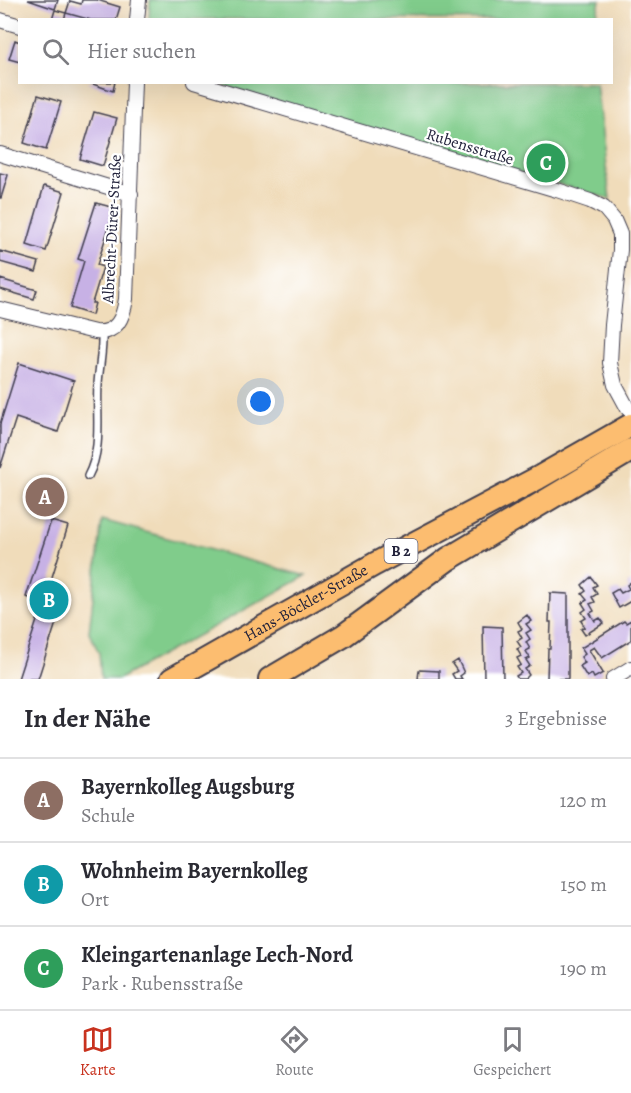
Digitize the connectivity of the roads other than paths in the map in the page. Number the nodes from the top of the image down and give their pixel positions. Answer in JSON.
{"nodes":[{"id":1,"x":139,"y":0,"type":"edge"},
{"id":2,"x":137,"y":18,"type":"edge"},
{"id":3,"x":0,"y":20,"type":"edge"},
{"id":4,"x":18,"y":25,"type":"edge"},
{"id":5,"x":134,"y":84,"type":"edge"},
{"id":6,"x":201,"y":84,"type":"edge"},
{"id":7,"x":0,"y":153,"type":"edge"},
{"id":8,"x":131,"y":194,"type":"junction"},
{"id":9,"x":0,"y":309,"type":"edge"},
{"id":10,"x":102,"y":333,"type":"junction"},
{"id":11,"x":629,"y":417,"type":"edge"},
{"id":12,"x":631,"y":450,"type":"edge"},
{"id":13,"x":88,"y":476,"type":"dead end"},
{"id":14,"x":631,"y":668,"type":"edge"},
{"id":15,"x":172,"y":679,"type":"edge"},
{"id":16,"x":270,"y":679,"type":"edge"},
{"id":17,"x":613,"y":679,"type":"edge"}],
"edges":[{"from":1,"to":2,"type":"street"},
{"from":3,"to":4,"type":"street"},
{"from":5,"to":8,"type":"street","name":"Albrecht-Dürer-Straße"},
{"from":6,"to":11,"type":"street","name":"Rubensstraße"},
{"from":7,"to":8,"type":"street"},
{"from":8,"to":10,"type":"street","name":"Albrecht-Dürer-Straße"},
{"from":9,"to":10,"type":"street"},
{"from":10,"to":13,"type":"lane"},
{"from":11,"to":15,"type":"main road","name":"Hans-Böckler-Straße","number":"B 2"},
{"from":12,"to":16,"type":"main road","number":"B 2"},
{"from":14,"to":17,"type":"street"}]}
